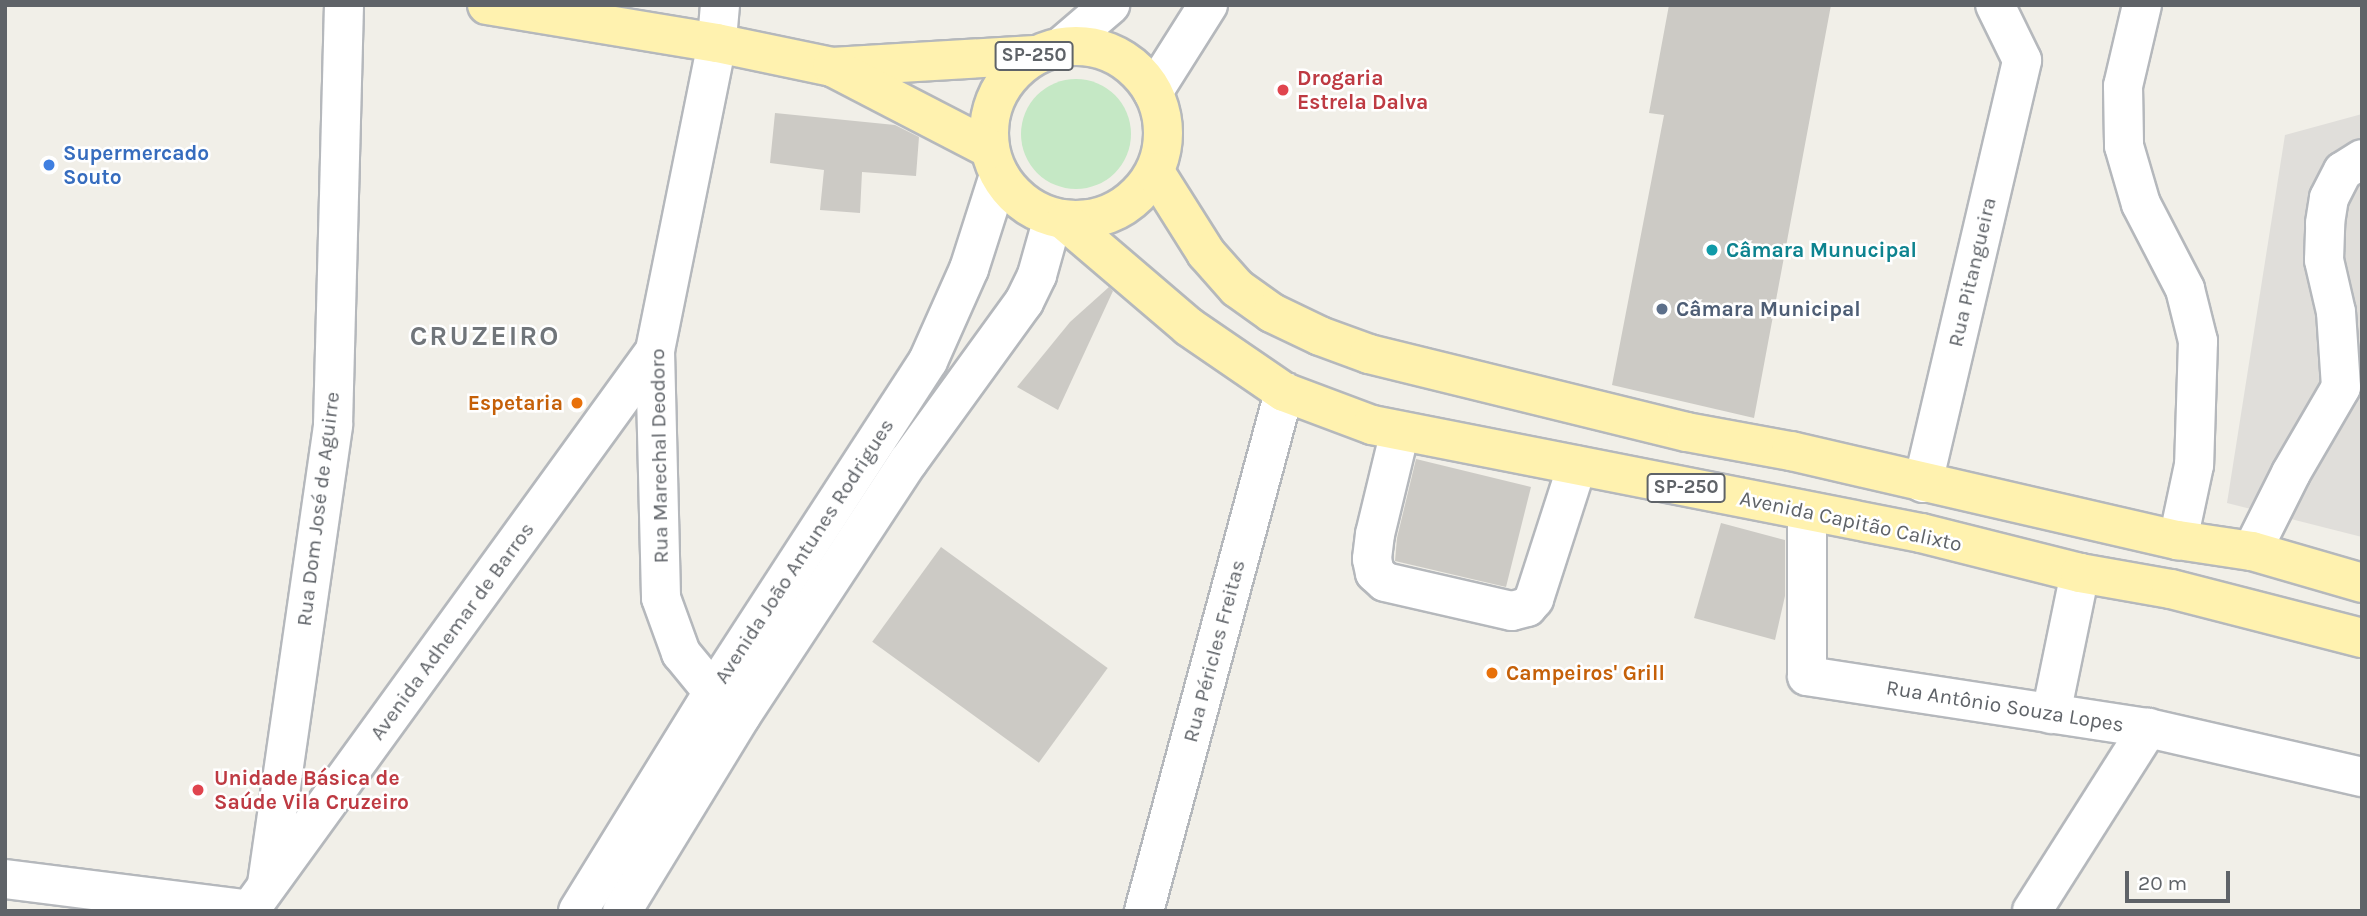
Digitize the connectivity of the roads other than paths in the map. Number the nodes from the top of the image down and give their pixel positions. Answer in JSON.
{"nodes":[{"id":1,"x":344,"y":5,"type":"edge"},
{"id":2,"x":486,"y":5,"type":"edge"},
{"id":3,"x":720,"y":5,"type":"edge"},
{"id":4,"x":1110,"y":5,"type":"edge"},
{"id":5,"x":1208,"y":5,"type":"edge"},
{"id":6,"x":1995,"y":5,"type":"edge"},
{"id":7,"x":2142,"y":5,"type":"edge"},
{"id":8,"x":716,"y":43,"type":"junction"},
{"id":9,"x":1048,"y":51,"type":"junction"},
{"id":10,"x":832,"y":67,"type":"junction"},
{"id":11,"x":1153,"y":92,"type":"junction"},
{"id":12,"x":2362,"y":159,"type":"edge"},
{"id":13,"x":995,"y":162,"type":"junction"},
{"id":14,"x":1155,"y":172,"type":"junction"},
{"id":15,"x":1059,"y":219,"type":"junction"},
{"id":16,"x":655,"y":351,"type":"junction"},
{"id":17,"x":1284,"y":392,"type":"junction"},
{"id":18,"x":1400,"y":431,"type":"junction"},
{"id":19,"x":1577,"y":466,"type":"junction"},
{"id":20,"x":1923,"y":483,"type":"junction"},
{"id":21,"x":1807,"y":512,"type":"junction"},
{"id":22,"x":2178,"y":540,"type":"junction"},
{"id":23,"x":2252,"y":551,"type":"junction"},
{"id":24,"x":2080,"y":573,"type":"junction"},
{"id":25,"x":2362,"y":583,"type":"edge"},
{"id":26,"x":2362,"y":638,"type":"edge"},
{"id":27,"x":727,"y":704,"type":"junction"},
{"id":28,"x":2051,"y":714,"type":"junction"},
{"id":29,"x":2148,"y":727,"type":"junction"},
{"id":30,"x":2362,"y":776,"type":"edge"},
{"id":31,"x":5,"y":879,"type":"edge"},
{"id":32,"x":255,"y":902,"type":"edge"},
{"id":33,"x":578,"y":911,"type":"edge"},
{"id":34,"x":622,"y":911,"type":"edge"},
{"id":35,"x":1144,"y":911,"type":"edge"},
{"id":36,"x":2032,"y":911,"type":"edge"}],
"edges":[{"from":1,"to":32,"type":"street","name":"Rua Dom José de Aguirre"},
{"from":2,"to":8,"type":"main road","number":"SP-250"},
{"from":3,"to":8,"type":"street","name":"Rua Marechal Deodoro"},
{"from":4,"to":9,"type":"street"},
{"from":5,"to":11,"type":"street"},
{"from":6,"to":20,"type":"street","name":"Rua Pitangueira"},
{"from":7,"to":22,"type":"street"},
{"from":8,"to":10,"type":"main road","number":"SP-250"},
{"from":8,"to":16,"type":"street","name":"Rua Marechal Deodoro"},
{"from":9,"to":10,"type":"main road","number":"SP-250"},
{"from":9,"to":11,"type":"main road","number":"SP-250"},
{"from":9,"to":13,"type":"main road","number":"SP-250"},
{"from":10,"to":13,"type":"main road","number":"SP-250"},
{"from":11,"to":14,"type":"main road","number":"SP-250"},
{"from":12,"to":23,"type":"street"},
{"from":13,"to":15,"type":"main road","number":"SP-250"},
{"from":13,"to":27,"type":"street","name":"Avenida João Antunes Rodrigues","number":"SP-250"},
{"from":14,"to":15,"type":"main road","number":"SP-250"},
{"from":14,"to":20,"type":"main road"},
{"from":15,"to":17,"type":"main road","name":"Avenida Capitão Calixto","number":"SP-250"},
{"from":15,"to":27,"type":"street","name":"Avenida João Antunes Rodrigues","number":"SP-250"},
{"from":16,"to":27,"type":"street","name":"Rua Marechal Deodoro"},
{"from":16,"to":32,"type":"street","name":"Avenida Adhemar de Barros"},
{"from":17,"to":18,"type":"main road","name":"Avenida Capitão Calixto","number":"SP-250"},
{"from":17,"to":35,"type":"street","name":"Rua Péricles Freitas"},
{"from":18,"to":19,"type":"main road","name":"Avenida Capitão Calixto","number":"SP-250"},
{"from":18,"to":19,"type":"street"},
{"from":19,"to":21,"type":"main road","name":"Avenida Capitão Calixto","number":"SP-250"},
{"from":20,"to":22,"type":"main road"},
{"from":21,"to":24,"type":"main road","name":"Avenida Capitão Calixto","number":"SP-250"},
{"from":21,"to":28,"type":"street","name":"Rua Antônio Souza Lopes"},
{"from":22,"to":23,"type":"main road"},
{"from":23,"to":25,"type":"main road"},
{"from":24,"to":26,"type":"main road","name":"Avenida Capitão Calixto","number":"SP-250"},
{"from":24,"to":28,"type":"street"},
{"from":27,"to":33,"type":"street","name":"Avenida João Antunes Rodrigues","number":"SP-250"},
{"from":27,"to":34,"type":"street","name":"Avenida João Antunes Rodrigues","number":"SP-250"},
{"from":28,"to":29,"type":"street","name":"Rua Antônio Souza Lopes"},
{"from":29,"to":30,"type":"street","name":"Rua Antônio Souza Lopes"},
{"from":29,"to":36,"type":"street"},
{"from":31,"to":32,"type":"street"}]}
